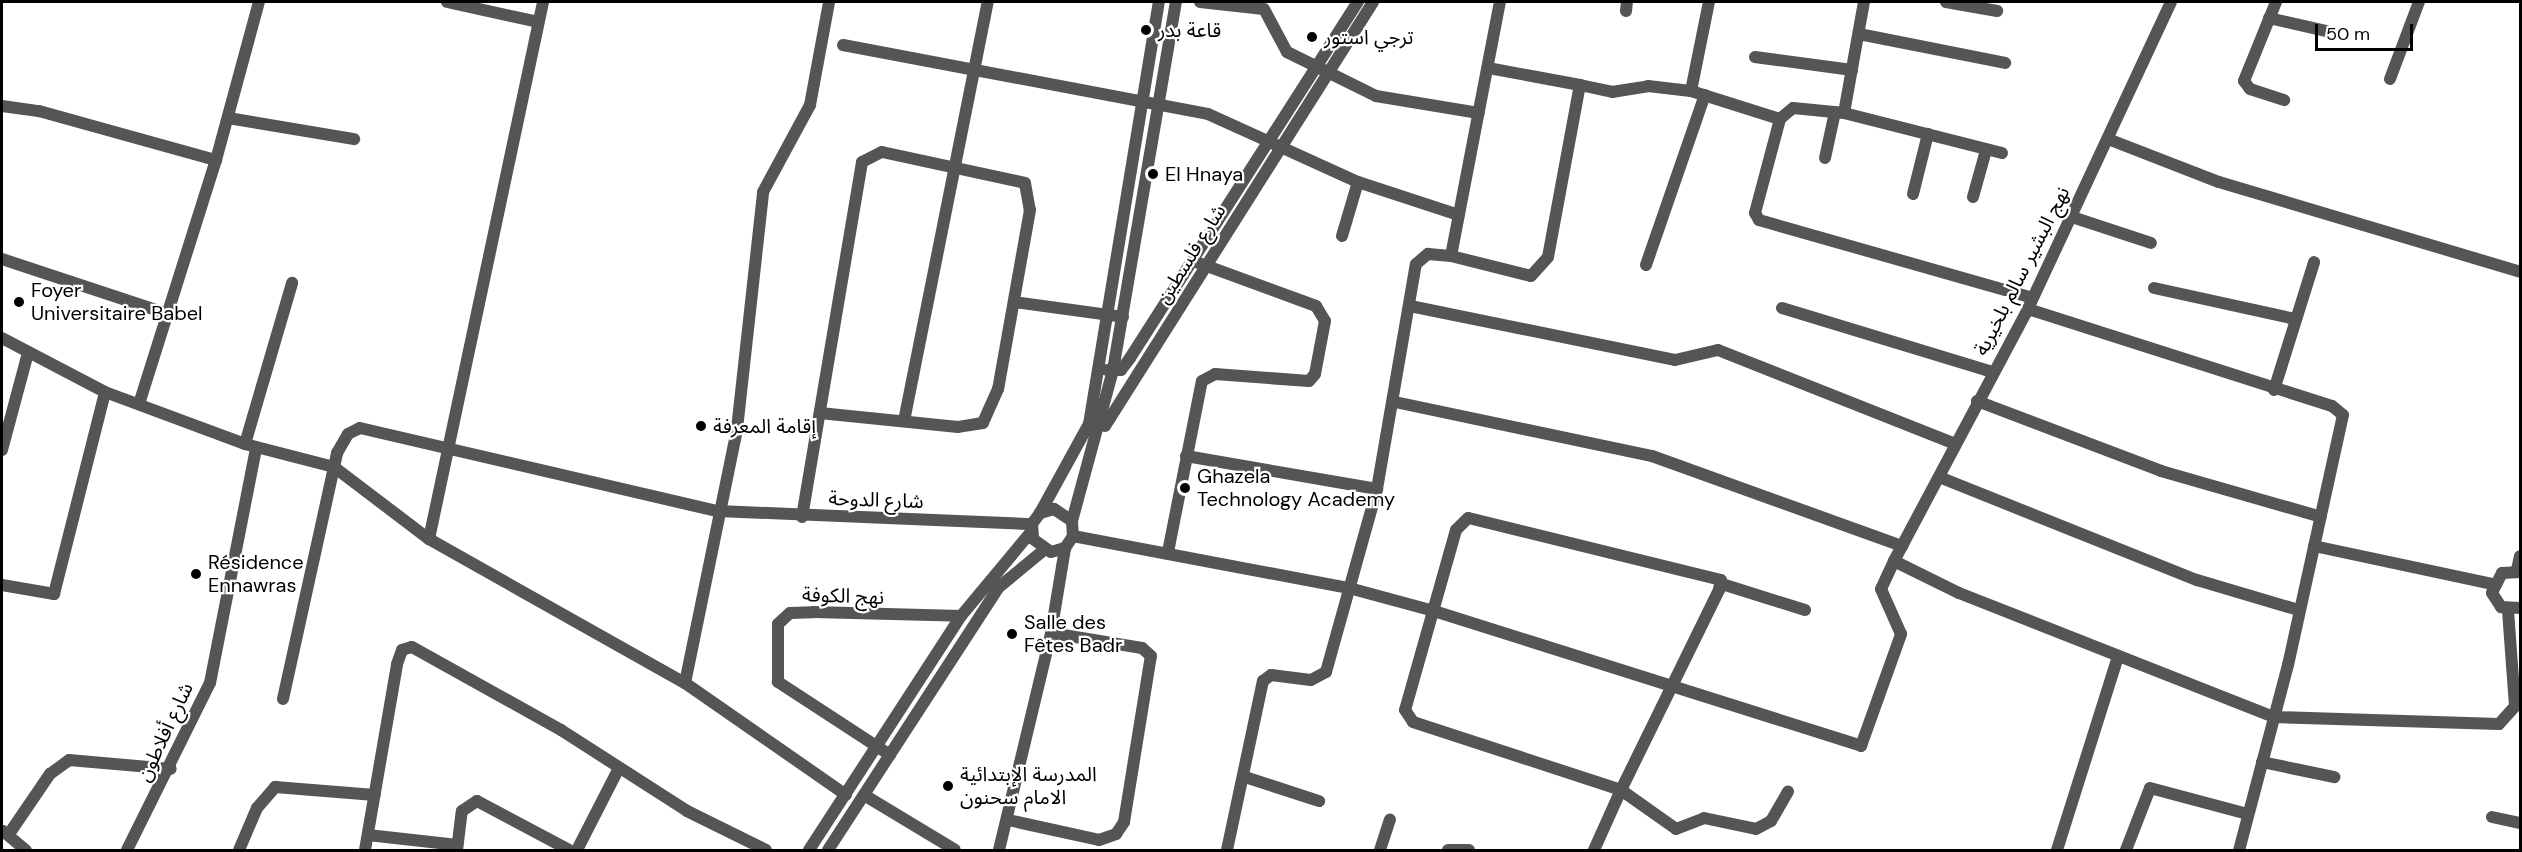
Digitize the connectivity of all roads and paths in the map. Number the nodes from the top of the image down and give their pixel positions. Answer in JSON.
{"nodes":[{"id":1,"x":259,"y":2,"type":"edge"},
{"id":2,"x":447,"y":2,"type":"edge"},
{"id":3,"x":543,"y":2,"type":"edge"},
{"id":4,"x":829,"y":2,"type":"edge"},
{"id":5,"x":988,"y":2,"type":"edge"},
{"id":6,"x":1159,"y":2,"type":"edge"},
{"id":7,"x":1176,"y":2,"type":"edge"},
{"id":8,"x":1200,"y":2,"type":"edge"},
{"id":9,"x":1358,"y":2,"type":"edge"},
{"id":10,"x":1373,"y":2,"type":"edge"},
{"id":11,"x":1500,"y":2,"type":"edge"},
{"id":12,"x":1709,"y":2,"type":"edge"},
{"id":13,"x":1863,"y":2,"type":"edge"},
{"id":14,"x":1946,"y":2,"type":"edge"},
{"id":15,"x":2171,"y":2,"type":"edge"},
{"id":16,"x":2276,"y":2,"type":"edge"},
{"id":17,"x":2419,"y":2,"type":"edge"},
{"id":18,"x":1997,"y":11,"type":"dead end"},
{"id":19,"x":2269,"y":18,"type":"junction"},
{"id":20,"x":538,"y":22,"type":"junction"},
{"id":21,"x":2326,"y":31,"type":"dead end"},
{"id":22,"x":1859,"y":34,"type":"junction"},
{"id":23,"x":843,"y":45,"type":"dead end"},
{"id":24,"x":1755,"y":57,"type":"dead end"},
{"id":25,"x":2005,"y":63,"type":"dead end"},
{"id":26,"x":1317,"y":65,"type":"junction"},
{"id":27,"x":1488,"y":68,"type":"junction"},
{"id":28,"x":974,"y":69,"type":"junction"},
{"id":29,"x":1852,"y":70,"type":"junction"},
{"id":30,"x":1329,"y":72,"type":"junction"},
{"id":31,"x":2390,"y":79,"type":"dead end"},
{"id":32,"x":1580,"y":85,"type":"junction"},
{"id":33,"x":1690,"y":92,"type":"junction"},
{"id":34,"x":1705,"y":95,"type":"junction"},
{"id":35,"x":1143,"y":100,"type":"junction"},
{"id":36,"x":2284,"y":100,"type":"dead end"},
{"id":37,"x":1158,"y":103,"type":"junction"},
{"id":38,"x":2,"y":106,"type":"edge"},
{"id":39,"x":1840,"y":112,"type":"junction"},
{"id":40,"x":1479,"y":113,"type":"junction"},
{"id":41,"x":228,"y":118,"type":"junction"},
{"id":42,"x":1780,"y":119,"type":"junction"},
{"id":43,"x":1928,"y":134,"type":"junction"},
{"id":44,"x":354,"y":139,"type":"dead end"},
{"id":45,"x":2108,"y":139,"type":"junction"},
{"id":46,"x":1268,"y":143,"type":"junction"},
{"id":47,"x":1280,"y":149,"type":"junction"},
{"id":48,"x":1986,"y":150,"type":"junction"},
{"id":49,"x":2002,"y":153,"type":"dead end"},
{"id":50,"x":1825,"y":158,"type":"dead end"},
{"id":51,"x":216,"y":160,"type":"junction"},
{"id":52,"x":955,"y":166,"type":"junction"},
{"id":53,"x":1358,"y":183,"type":"junction"},
{"id":54,"x":1913,"y":194,"type":"dead end"},
{"id":55,"x":1973,"y":197,"type":"dead end"},
{"id":56,"x":1459,"y":215,"type":"junction"},
{"id":57,"x":2072,"y":217,"type":"junction"},
{"id":58,"x":1342,"y":236,"type":"dead end"},
{"id":59,"x":2151,"y":243,"type":"dead end"},
{"id":60,"x":1451,"y":256,"type":"junction"},
{"id":61,"x":2,"y":259,"type":"edge"},
{"id":62,"x":1193,"y":261,"type":"junction"},
{"id":63,"x":2314,"y":262,"type":"dead end"},
{"id":64,"x":1646,"y":265,"type":"dead end"},
{"id":65,"x":1207,"y":266,"type":"junction"},
{"id":66,"x":2520,"y":272,"type":"edge"},
{"id":67,"x":292,"y":284,"type":"dead end"},
{"id":68,"x":2154,"y":288,"type":"dead end"},
{"id":69,"x":1014,"y":302,"type":"junction"},
{"id":70,"x":2030,"y":303,"type":"junction"},
{"id":71,"x":1410,"y":306,"type":"junction"},
{"id":72,"x":1782,"y":308,"type":"dead end"},
{"id":73,"x":168,"y":314,"type":"junction"},
{"id":74,"x":1107,"y":315,"type":"junction"},
{"id":75,"x":1123,"y":316,"type":"junction"},
{"id":76,"x":2295,"y":319,"type":"junction"},
{"id":77,"x":2,"y":338,"type":"edge"},
{"id":78,"x":28,"y":353,"type":"junction"},
{"id":79,"x":1106,"y":370,"type":"junction"},
{"id":80,"x":1992,"y":372,"type":"junction"},
{"id":81,"x":2274,"y":390,"type":"junction"},
{"id":82,"x":105,"y":392,"type":"junction"},
{"id":83,"x":1977,"y":401,"type":"junction"},
{"id":84,"x":1395,"y":402,"type":"junction"},
{"id":85,"x":139,"y":404,"type":"junction"},
{"id":86,"x":820,"y":413,"type":"junction"},
{"id":87,"x":904,"y":421,"type":"junction"},
{"id":88,"x":1099,"y":435,"type":"junction"},
{"id":89,"x":1954,"y":444,"type":"junction"},
{"id":90,"x":446,"y":445,"type":"junction"},
{"id":91,"x":251,"y":446,"type":"junction"},
{"id":92,"x":2,"y":450,"type":"edge"},
{"id":93,"x":1186,"y":456,"type":"junction"},
{"id":94,"x":334,"y":467,"type":"junction"},
{"id":95,"x":1939,"y":477,"type":"junction"},
{"id":96,"x":1377,"y":489,"type":"junction"},
{"id":97,"x":718,"y":511,"type":"junction"},
{"id":98,"x":1040,"y":513,"type":"junction"},
{"id":99,"x":802,"y":517,"type":"junction"},
{"id":100,"x":2320,"y":517,"type":"junction"},
{"id":101,"x":1072,"y":521,"type":"junction"},
{"id":102,"x":1031,"y":528,"type":"junction"},
{"id":103,"x":1073,"y":536,"type":"junction"},
{"id":104,"x":429,"y":539,"type":"junction"},
{"id":105,"x":2314,"y":546,"type":"junction"},
{"id":106,"x":1065,"y":548,"type":"junction"},
{"id":107,"x":1044,"y":550,"type":"junction"},
{"id":108,"x":1168,"y":552,"type":"junction"},
{"id":109,"x":1898,"y":554,"type":"junction"},
{"id":110,"x":2520,"y":556,"type":"edge"},
{"id":111,"x":2519,"y":571,"type":"edge"},
{"id":112,"x":1722,"y":584,"type":"junction"},
{"id":113,"x":2493,"y":584,"type":"junction"},
{"id":114,"x":2,"y":585,"type":"edge"},
{"id":115,"x":1349,"y":588,"type":"junction"},
{"id":116,"x":2514,"y":609,"type":"edge"},
{"id":117,"x":1805,"y":610,"type":"dead end"},
{"id":118,"x":2298,"y":610,"type":"junction"},
{"id":119,"x":1434,"y":611,"type":"junction"},
{"id":120,"x":961,"y":616,"type":"junction"},
{"id":121,"x":1051,"y":633,"type":"junction"},
{"id":122,"x":2118,"y":656,"type":"junction"},
{"id":123,"x":685,"y":683,"type":"junction"},
{"id":124,"x":1672,"y":686,"type":"junction"},
{"id":125,"x":283,"y":699,"type":"dead end"},
{"id":126,"x":2274,"y":717,"type":"junction"},
{"id":127,"x":876,"y":746,"type":"junction"},
{"id":128,"x":890,"y":754,"type":"junction"},
{"id":129,"x":2262,"y":762,"type":"junction"},
{"id":130,"x":171,"y":769,"type":"junction"},
{"id":131,"x":618,"y":770,"type":"junction"},
{"id":132,"x":1245,"y":777,"type":"junction"},
{"id":133,"x":2334,"y":777,"type":"dead end"},
{"id":134,"x":1622,"y":790,"type":"junction"},
{"id":135,"x":1788,"y":791,"type":"dead end"},
{"id":136,"x":375,"y":795,"type":"junction"},
{"id":137,"x":846,"y":795,"type":"junction"},
{"id":138,"x":864,"y":795,"type":"junction"},
{"id":139,"x":1319,"y":801,"type":"dead end"},
{"id":140,"x":2248,"y":814,"type":"junction"},
{"id":141,"x":2492,"y":817,"type":"dead end"},
{"id":142,"x":1008,"y":819,"type":"junction"},
{"id":143,"x":1390,"y":820,"type":"dead end"},
{"id":144,"x":2520,"y":823,"type":"edge"},
{"id":145,"x":5,"y":832,"type":"edge"},
{"id":146,"x":368,"y":835,"type":"junction"},
{"id":147,"x":457,"y":848,"type":"edge"},
{"id":148,"x":22,"y":849,"type":"edge"},
{"id":149,"x":127,"y":850,"type":"edge"},
{"id":150,"x":239,"y":850,"type":"edge"},
{"id":151,"x":365,"y":850,"type":"edge"},
{"id":152,"x":568,"y":850,"type":"edge"},
{"id":153,"x":578,"y":850,"type":"edge"},
{"id":154,"x":766,"y":850,"type":"edge"},
{"id":155,"x":808,"y":850,"type":"edge"},
{"id":156,"x":828,"y":850,"type":"edge"},
{"id":157,"x":955,"y":850,"type":"edge"},
{"id":158,"x":999,"y":850,"type":"edge"},
{"id":159,"x":1227,"y":850,"type":"edge"},
{"id":160,"x":1380,"y":850,"type":"edge"},
{"id":161,"x":1448,"y":850,"type":"edge"},
{"id":162,"x":1469,"y":850,"type":"edge"},
{"id":163,"x":1594,"y":850,"type":"edge"},
{"id":164,"x":2057,"y":850,"type":"edge"},
{"id":165,"x":2126,"y":850,"type":"edge"},
{"id":166,"x":2239,"y":850,"type":"edge"}],
"edges":[{"from":1,"to":41,"type":"street"},
{"from":2,"to":20,"type":"street"},
{"from":3,"to":20,"type":"street"},
{"from":4,"to":97,"type":"street"},
{"from":5,"to":28,"type":"street"},
{"from":6,"to":35,"type":"street"},
{"from":7,"to":37,"type":"street"},
{"from":8,"to":26,"type":"street"},
{"from":9,"to":26,"type":"street","name":"شارع فلسطين"},
{"from":10,"to":30,"type":"street","name":"شارع فلسطين"},
{"from":11,"to":27,"type":"street"},
{"from":12,"to":33,"type":"street"},
{"from":13,"to":22,"type":"street"},
{"from":14,"to":18,"type":"street"},
{"from":15,"to":45,"type":"street","name":"نهج البشير سالم بلخيرية"},
{"from":16,"to":19,"type":"street"},
{"from":17,"to":31,"type":"street"},
{"from":19,"to":21,"type":"street"},
{"from":19,"to":36,"type":"street"},
{"from":20,"to":90,"type":"street"},
{"from":22,"to":25,"type":"street"},
{"from":22,"to":29,"type":"street"},
{"from":23,"to":28,"type":"street"},
{"from":24,"to":29,"type":"street"},
{"from":26,"to":30,"type":"street"},
{"from":26,"to":46,"type":"street","name":"شارع فلسطين"},
{"from":27,"to":32,"type":"street"},
{"from":27,"to":40,"type":"street"},
{"from":28,"to":35,"type":"street"},
{"from":28,"to":52,"type":"street"},
{"from":29,"to":39,"type":"street"},
{"from":30,"to":40,"type":"street"},
{"from":30,"to":47,"type":"street","name":"شارع فلسطين"},
{"from":32,"to":33,"type":"street"},
{"from":32,"to":60,"type":"street"},
{"from":33,"to":34,"type":"street"},
{"from":34,"to":42,"type":"street"},
{"from":34,"to":64,"type":"street"},
{"from":35,"to":37,"type":"street"},
{"from":35,"to":74,"type":"street"},
{"from":37,"to":46,"type":"street"},
{"from":37,"to":75,"type":"street"},
{"from":38,"to":51,"type":"street"},
{"from":39,"to":42,"type":"street"},
{"from":39,"to":43,"type":"street"},
{"from":39,"to":50,"type":"street"},
{"from":40,"to":56,"type":"street"},
{"from":41,"to":44,"type":"street"},
{"from":41,"to":51,"type":"street"},
{"from":42,"to":70,"type":"street"},
{"from":43,"to":48,"type":"street"},
{"from":43,"to":54,"type":"street"},
{"from":45,"to":57,"type":"street","name":"نهج البشير سالم بلخيرية"},
{"from":45,"to":66,"type":"street"},
{"from":46,"to":47,"type":"street"},
{"from":46,"to":62,"type":"street","name":"شارع فلسطين"},
{"from":47,"to":53,"type":"street"},
{"from":47,"to":65,"type":"street","name":"شارع فلسطين"},
{"from":48,"to":49,"type":"street"},
{"from":48,"to":55,"type":"street"},
{"from":51,"to":73,"type":"street"},
{"from":52,"to":69,"type":"street"},
{"from":52,"to":86,"type":"street"},
{"from":52,"to":87,"type":"street"},
{"from":53,"to":56,"type":"street"},
{"from":53,"to":58,"type":"street"},
{"from":56,"to":60,"type":"street"},
{"from":57,"to":59,"type":"street"},
{"from":57,"to":70,"type":"street","name":"نهج البشير سالم بلخيرية"},
{"from":60,"to":71,"type":"street"},
{"from":61,"to":73,"type":"street"},
{"from":62,"to":65,"type":"street"},
{"from":62,"to":79,"type":"street","name":"شارع فلسطين"},
{"from":63,"to":76,"type":"street"},
{"from":65,"to":88,"type":"street","name":"شارع فلسطين"},
{"from":65,"to":93,"type":"street"},
{"from":67,"to":91,"type":"street","name":"شارع أفلاطون"},
{"from":68,"to":76,"type":"street"},
{"from":69,"to":74,"type":"street"},
{"from":69,"to":87,"type":"street"},
{"from":70,"to":80,"type":"street","name":"نهج البشير سالم بلخيرية"},
{"from":70,"to":81,"type":"street"},
{"from":71,"to":84,"type":"street"},
{"from":71,"to":89,"type":"street"},
{"from":72,"to":80,"type":"street"},
{"from":73,"to":85,"type":"street"},
{"from":74,"to":75,"type":"street"},
{"from":74,"to":79,"type":"street"},
{"from":75,"to":79,"type":"street"},
{"from":76,"to":81,"type":"street"},
{"from":77,"to":78,"type":"street"},
{"from":78,"to":82,"type":"street"},
{"from":78,"to":92,"type":"street"},
{"from":79,"to":88,"type":"street"},
{"from":79,"to":98,"type":"street"},
{"from":80,"to":83,"type":"street","name":"نهج البشير سالم بلخيرية"},
{"from":81,"to":100,"type":"street"},
{"from":82,"to":85,"type":"street"},
{"from":82,"to":114,"type":"street"},
{"from":83,"to":89,"type":"street","name":"نهج البشير سالم بلخيرية"},
{"from":83,"to":100,"type":"street"},
{"from":84,"to":96,"type":"street"},
{"from":84,"to":109,"type":"street"},
{"from":85,"to":91,"type":"street"},
{"from":86,"to":87,"type":"street"},
{"from":86,"to":99,"type":"street"},
{"from":88,"to":101,"type":"street"},
{"from":89,"to":95,"type":"street","name":"نهج البشير سالم بلخيرية"},
{"from":90,"to":94,"type":"street","name":"شارع الدوحة"},
{"from":90,"to":97,"type":"street","name":"شارع الدوحة"},
{"from":90,"to":104,"type":"street"},
{"from":91,"to":94,"type":"street"},
{"from":91,"to":130,"type":"street","name":"شارع أفلاطون"},
{"from":93,"to":96,"type":"street"},
{"from":93,"to":108,"type":"street"},
{"from":94,"to":104,"type":"street"},
{"from":94,"to":125,"type":"street","name":"شارع الدوحة"},
{"from":95,"to":109,"type":"street","name":"نهج البشير سالم بلخيرية"},
{"from":95,"to":118,"type":"street"},
{"from":96,"to":115,"type":"street"},
{"from":97,"to":99,"type":"street","name":"شارع الدوحة"},
{"from":97,"to":123,"type":"street"},
{"from":98,"to":101,"type":"street"},
{"from":98,"to":102,"type":"street"},
{"from":99,"to":102,"type":"street","name":"شارع الدوحة"},
{"from":100,"to":105,"type":"street"},
{"from":101,"to":103,"type":"street"},
{"from":102,"to":107,"type":"street"},
{"from":102,"to":120,"type":"street"},
{"from":103,"to":106,"type":"street"},
{"from":103,"to":108,"type":"street"},
{"from":104,"to":123,"type":"street"},
{"from":105,"to":113,"type":"street"},
{"from":105,"to":118,"type":"street"},
{"from":106,"to":107,"type":"street"},
{"from":106,"to":121,"type":"street"},
{"from":107,"to":128,"type":"street"},
{"from":108,"to":115,"type":"street"},
{"from":109,"to":122,"type":"street"},
{"from":109,"to":124,"type":"street","name":"نهج البشير سالم بلخيرية"},
{"from":110,"to":111,"type":"street"},
{"from":111,"to":113,"type":"street"},
{"from":112,"to":117,"type":"street"},
{"from":112,"to":119,"type":"street"},
{"from":112,"to":124,"type":"street"},
{"from":113,"to":116,"type":"street"},
{"from":115,"to":119,"type":"street"},
{"from":115,"to":132,"type":"street"},
{"from":116,"to":126,"type":"street"},
{"from":118,"to":126,"type":"street"},
{"from":119,"to":124,"type":"street"},
{"from":119,"to":134,"type":"street"},
{"from":120,"to":127,"type":"street"},
{"from":120,"to":127,"type":"street","name":"نهج الكوفة"},
{"from":121,"to":142,"type":"street"},
{"from":121,"to":142,"type":"street"},
{"from":122,"to":126,"type":"street"},
{"from":122,"to":164,"type":"street"},
{"from":123,"to":137,"type":"street"},
{"from":124,"to":134,"type":"street"},
{"from":126,"to":129,"type":"street"},
{"from":127,"to":128,"type":"street","name":"نهج الكوفة"},
{"from":127,"to":137,"type":"street"},
{"from":128,"to":138,"type":"street"},
{"from":129,"to":133,"type":"street"},
{"from":129,"to":140,"type":"street"},
{"from":130,"to":145,"type":"street"},
{"from":130,"to":149,"type":"street","name":"شارع أفلاطون"},
{"from":131,"to":136,"type":"street"},
{"from":131,"to":153,"type":"street"},
{"from":131,"to":154,"type":"street"},
{"from":132,"to":139,"type":"street"},
{"from":132,"to":159,"type":"street"},
{"from":134,"to":135,"type":"street"},
{"from":134,"to":163,"type":"street"},
{"from":136,"to":146,"type":"street"},
{"from":136,"to":150,"type":"street"},
{"from":137,"to":155,"type":"street"},
{"from":138,"to":156,"type":"street"},
{"from":138,"to":157,"type":"street"},
{"from":140,"to":165,"type":"street"},
{"from":140,"to":166,"type":"street"},
{"from":141,"to":144,"type":"street"},
{"from":142,"to":158,"type":"street"},
{"from":143,"to":160,"type":"street"},
{"from":145,"to":148,"type":"street"},
{"from":146,"to":147,"type":"street"},
{"from":146,"to":151,"type":"street"},
{"from":147,"to":152,"type":"street"},
{"from":161,"to":162,"type":"street"}]}
